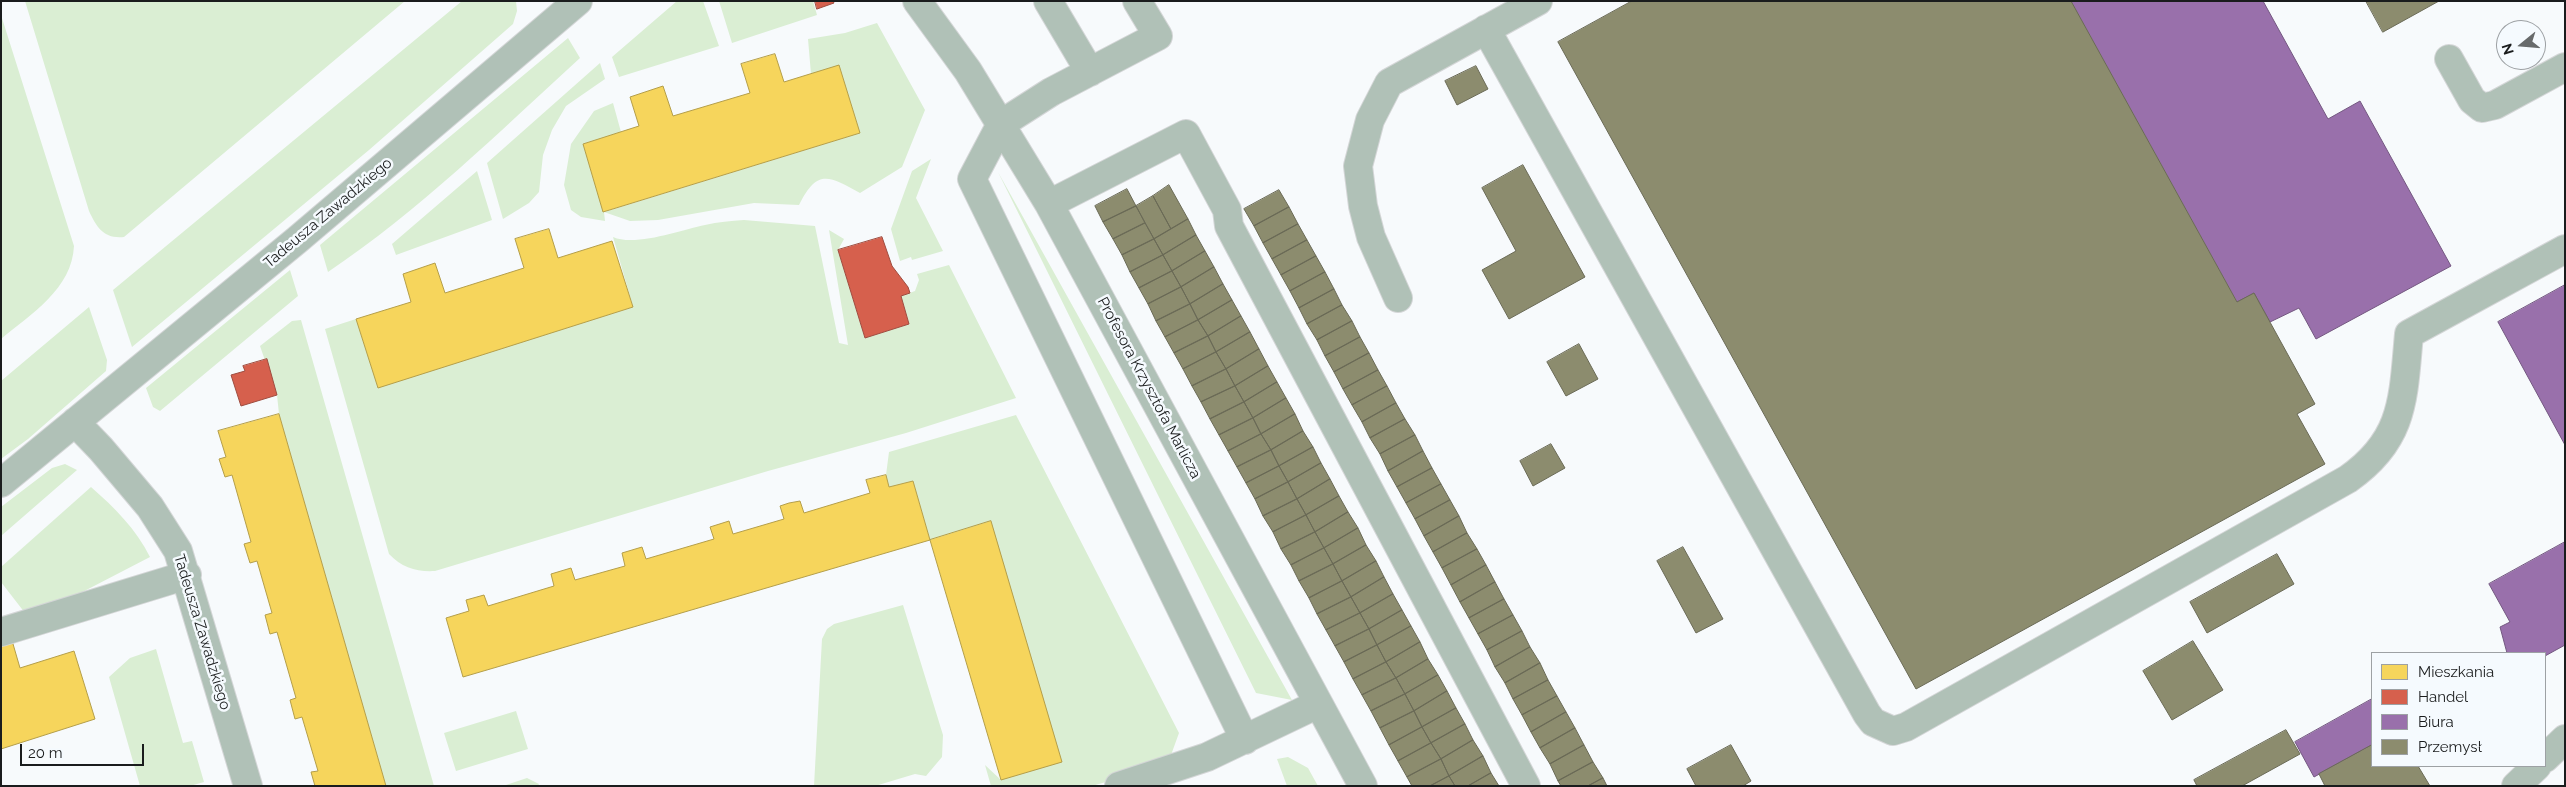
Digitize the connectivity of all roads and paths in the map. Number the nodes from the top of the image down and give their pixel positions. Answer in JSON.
{"nodes":[{"id":1,"x":917,"y":1,"type":"edge"},
{"id":2,"x":1048,"y":1,"type":"edge"},
{"id":3,"x":1137,"y":1,"type":"edge"},
{"id":4,"x":1538,"y":1,"type":"edge"},
{"id":5,"x":575,"y":2,"type":"edge"},
{"id":6,"x":1486,"y":29,"type":"junction"},
{"id":7,"x":2449,"y":59,"type":"dead end"},
{"id":8,"x":2565,"y":67,"type":"edge"},
{"id":9,"x":1090,"y":72,"type":"junction"},
{"id":10,"x":1001,"y":124,"type":"junction"},
{"id":11,"x":1049,"y":204,"type":"junction"},
{"id":12,"x":2565,"y":249,"type":"edge"},
{"id":13,"x":1398,"y":298,"type":"dead end"},
{"id":14,"x":75,"y":422,"type":"junction"},
{"id":15,"x":1,"y":483,"type":"edge"},
{"id":16,"x":187,"y":575,"type":"junction"},
{"id":17,"x":1,"y":632,"type":"edge"},
{"id":18,"x":1318,"y":704,"type":"junction"},
{"id":19,"x":2565,"y":739,"type":"edge"},
{"id":20,"x":1245,"y":740,"type":"junction"},
{"id":21,"x":2546,"y":757,"type":"edge"},
{"id":22,"x":2536,"y":767,"type":"edge"},
{"id":23,"x":248,"y":786,"type":"edge"},
{"id":24,"x":1120,"y":786,"type":"edge"},
{"id":25,"x":1363,"y":786,"type":"edge"},
{"id":26,"x":1526,"y":786,"type":"edge"},
{"id":27,"x":2516,"y":786,"type":"edge"}],
"edges":[{"from":1,"to":10,"type":"street","name":"Profesora Krzysztofa Marlicza"},
{"from":2,"to":9,"type":"street"},
{"from":3,"to":9,"type":"street"},
{"from":4,"to":6,"type":"street"},
{"from":5,"to":14,"type":"street","name":"Tadeusza Zawadzkiego"},
{"from":6,"to":12,"type":"street"},
{"from":6,"to":13,"type":"street"},
{"from":7,"to":8,"type":"street"},
{"from":9,"to":10,"type":"street"},
{"from":10,"to":11,"type":"street","name":"Profesora Krzysztofa Marlicza"},
{"from":10,"to":20,"type":"street"},
{"from":11,"to":18,"type":"street","name":"Profesora Krzysztofa Marlicza"},
{"from":11,"to":26,"type":"street"},
{"from":14,"to":15,"type":"street","name":"Tadeusza Zawadzkiego"},
{"from":14,"to":16,"type":"street","name":"Tadeusza Zawadzkiego"},
{"from":16,"to":17,"type":"street"},
{"from":16,"to":23,"type":"street","name":"Tadeusza Zawadzkiego"},
{"from":18,"to":20,"type":"street"},
{"from":18,"to":25,"type":"street","name":"Profesora Krzysztofa Marlicza"},
{"from":19,"to":21,"type":"street"},
{"from":20,"to":24,"type":"street"},
{"from":22,"to":27,"type":"street"}]}
